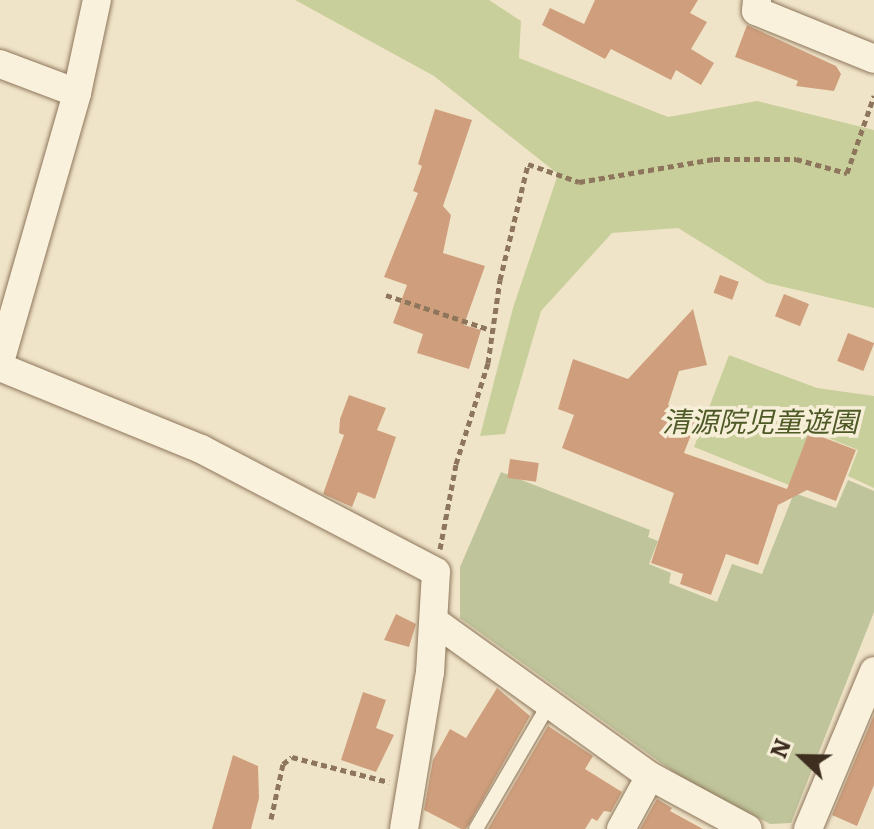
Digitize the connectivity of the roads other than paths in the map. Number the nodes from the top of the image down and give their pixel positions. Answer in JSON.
{"nodes":[{"id":1,"x":97,"y":0,"type":"edge"},
{"id":2,"x":757,"y":0,"type":"edge"},
{"id":3,"x":874,"y":59,"type":"edge"},
{"id":4,"x":0,"y":64,"type":"edge"},
{"id":5,"x":77,"y":93,"type":"junction"},
{"id":6,"x":0,"y":364,"type":"edge"},
{"id":7,"x":434,"y":621,"type":"junction"},
{"id":8,"x":874,"y":671,"type":"edge"},
{"id":9,"x":549,"y":704,"type":"junction"},
{"id":10,"x":650,"y":776,"type":"junction"},
{"id":11,"x":404,"y":829,"type":"edge"},
{"id":12,"x":476,"y":829,"type":"edge"},
{"id":13,"x":621,"y":829,"type":"edge"},
{"id":14,"x":748,"y":829,"type":"edge"},
{"id":15,"x":808,"y":829,"type":"edge"}],
"edges":[{"from":1,"to":5,"type":"street"},
{"from":2,"to":3,"type":"street"},
{"from":4,"to":5,"type":"street"},
{"from":5,"to":6,"type":"street"},
{"from":6,"to":7,"type":"street"},
{"from":7,"to":9,"type":"street"},
{"from":7,"to":11,"type":"street"},
{"from":8,"to":15,"type":"street"},
{"from":9,"to":10,"type":"street"},
{"from":9,"to":12,"type":"lane"},
{"from":10,"to":13,"type":"street"},
{"from":10,"to":14,"type":"street"}]}
